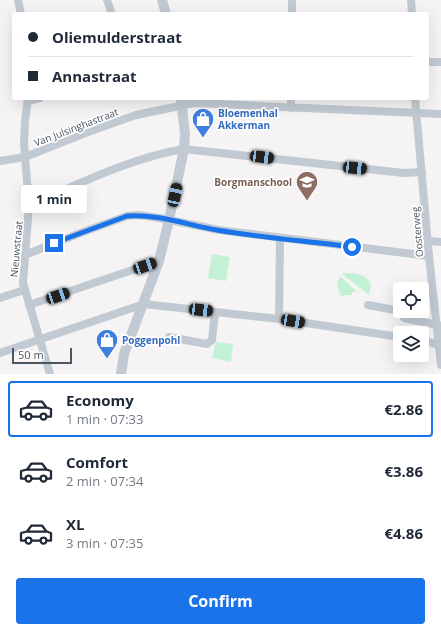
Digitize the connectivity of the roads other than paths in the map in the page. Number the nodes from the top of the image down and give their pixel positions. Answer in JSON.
{"nodes":[{"id":1,"x":18,"y":0,"type":"edge"},
{"id":2,"x":107,"y":0,"type":"edge"},
{"id":3,"x":162,"y":0,"type":"edge"},
{"id":4,"x":292,"y":0,"type":"edge"},
{"id":5,"x":411,"y":0,"type":"edge"},
{"id":6,"x":21,"y":12,"type":"edge"},
{"id":7,"x":111,"y":12,"type":"edge"},
{"id":8,"x":165,"y":12,"type":"edge"},
{"id":9,"x":292,"y":12,"type":"edge"},
{"id":10,"x":412,"y":12,"type":"edge"},
{"id":11,"x":429,"y":62,"type":"edge"},
{"id":12,"x":441,"y":62,"type":"edge"},
{"id":13,"x":28,"y":100,"type":"edge"},
{"id":14,"x":291,"y":100,"type":"edge"},
{"id":15,"x":415,"y":100,"type":"edge"},
{"id":16,"x":182,"y":102,"type":"edge"},
{"id":17,"x":291,"y":108,"type":"junction"},
{"id":18,"x":415,"y":114,"type":"junction"},
{"id":19,"x":441,"y":114,"type":"edge"},
{"id":20,"x":184,"y":149,"type":"junction"},
{"id":21,"x":25,"y":157,"type":"junction"},
{"id":22,"x":0,"y":161,"type":"edge"},
{"id":23,"x":422,"y":172,"type":"junction"},
{"id":24,"x":29,"y":205,"type":"junction"},
{"id":25,"x":170,"y":220,"type":"junction"},
{"id":26,"x":280,"y":238,"type":"junction"},
{"id":27,"x":428,"y":241,"type":"junction"},
{"id":28,"x":441,"y":242,"type":"edge"},
{"id":29,"x":25,"y":255,"type":"junction"},
{"id":30,"x":429,"y":256,"type":"junction"},
{"id":31,"x":159,"y":261,"type":"junction"},
{"id":32,"x":24,"y":290,"type":"junction"},
{"id":33,"x":0,"y":298,"type":"edge"},
{"id":34,"x":144,"y":304,"type":"junction"},
{"id":35,"x":368,"y":305,"type":"dead end"},
{"id":36,"x":29,"y":306,"type":"junction"},
{"id":37,"x":393,"y":310,"type":"edge"},
{"id":38,"x":215,"y":312,"type":"junction"},
{"id":39,"x":404,"y":318,"type":"edge"},
{"id":40,"x":279,"y":319,"type":"junction"},
{"id":41,"x":438,"y":325,"type":"junction"},
{"id":42,"x":393,"y":336,"type":"edge"},
{"id":43,"x":169,"y":337,"type":"dead end"},
{"id":44,"x":40,"y":339,"type":"junction"},
{"id":45,"x":429,"y":342,"type":"edge"},
{"id":46,"x":439,"y":345,"type":"junction"},
{"id":47,"x":0,"y":353,"type":"edge"},
{"id":48,"x":441,"y":365,"type":"edge"},
{"id":49,"x":50,"y":374,"type":"edge"},
{"id":50,"x":121,"y":374,"type":"edge"}],
"edges":[{"from":1,"to":6,"type":"street"},
{"from":2,"to":7,"type":"street"},
{"from":3,"to":8,"type":"street"},
{"from":4,"to":9,"type":"street"},
{"from":5,"to":10,"type":"street"},
{"from":11,"to":12,"type":"street"},
{"from":13,"to":21,"type":"street","name":"Nieuwstraat"},
{"from":14,"to":17,"type":"street"},
{"from":15,"to":18,"type":"street","name":"Oosterweg"},
{"from":16,"to":17,"type":"street","name":"Van Julsinghastraat"},
{"from":16,"to":20,"type":"street"},
{"from":16,"to":21,"type":"street","name":"Van Julsinghastraat"},
{"from":17,"to":18,"type":"street","name":"Van Julsinghastraat"},
{"from":18,"to":19,"type":"street","name":"Van Julsinghastraat"},
{"from":18,"to":23,"type":"street","name":"Oosterweg"},
{"from":20,"to":23,"type":"street"},
{"from":20,"to":24,"type":"street"},
{"from":20,"to":25,"type":"street"},
{"from":21,"to":22,"type":"street","name":"Van Julsinghastraat"},
{"from":21,"to":24,"type":"street","name":"Nieuwstraat"},
{"from":23,"to":27,"type":"street","name":"Oosterweg"},
{"from":24,"to":29,"type":"street","name":"Nieuwstraat"},
{"from":25,"to":26,"type":"street"},
{"from":25,"to":29,"type":"street"},
{"from":25,"to":31,"type":"street"},
{"from":26,"to":30,"type":"street"},
{"from":26,"to":40,"type":"street"},
{"from":27,"to":28,"type":"street"},
{"from":27,"to":30,"type":"street","name":"Oosterweg"},
{"from":29,"to":32,"type":"street","name":"Nieuwstraat"},
{"from":30,"to":41,"type":"street","name":"Oosterweg"},
{"from":31,"to":34,"type":"street"},
{"from":31,"to":36,"type":"street"},
{"from":32,"to":33,"type":"street"},
{"from":32,"to":36,"type":"street","name":"Nieuwstraat"},
{"from":34,"to":38,"type":"street"},
{"from":34,"to":44,"type":"street"},
{"from":34,"to":50,"type":"street"},
{"from":35,"to":37,"type":"street"},
{"from":36,"to":44,"type":"street","name":"Nieuwstraat"},
{"from":38,"to":40,"type":"street"},
{"from":38,"to":43,"type":"street"},
{"from":39,"to":41,"type":"street"},
{"from":40,"to":42,"type":"street"},
{"from":41,"to":46,"type":"street","name":"Oosterweg"},
{"from":44,"to":47,"type":"street"},
{"from":44,"to":49,"type":"street","name":"Nieuwstraat"},
{"from":45,"to":46,"type":"street"},
{"from":46,"to":48,"type":"street","name":"Oosterweg"}]}
